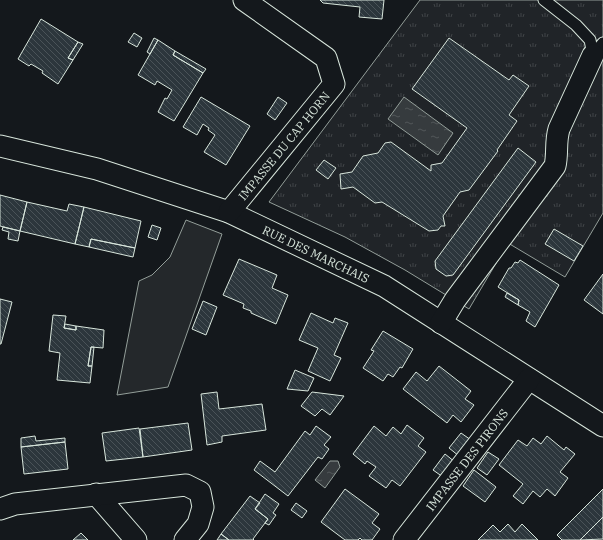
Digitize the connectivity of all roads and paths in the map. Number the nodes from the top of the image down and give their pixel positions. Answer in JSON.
{"nodes":[{"id":1,"x":244,"y":0,"type":"edge"},
{"id":2,"x":544,"y":0,"type":"edge"},
{"id":3,"x":598,"y":49,"type":"edge"},
{"id":4,"x":0,"y":146,"type":"edge"},
{"id":5,"x":229,"y":212,"type":"junction"},
{"id":6,"x":441,"y":323,"type":"junction"},
{"id":7,"x":528,"y":379,"type":"junction"},
{"id":8,"x":603,"y":426,"type":"edge"},
{"id":9,"x":96,"y":494,"type":"junction"},
{"id":10,"x":0,"y":509,"type":"edge"},
{"id":11,"x":136,"y":540,"type":"edge"},
{"id":12,"x":185,"y":540,"type":"edge"},
{"id":13,"x":404,"y":540,"type":"edge"}],
"edges":[{"from":1,"to":5,"type":"street","name":"IMPASSE DU CAP HORN"},
{"from":2,"to":3,"type":"lane"},
{"from":3,"to":6,"type":"street"},
{"from":4,"to":5,"type":"street","name":"RUE DES MARCHAIS"},
{"from":5,"to":6,"type":"street","name":"RUE DES MARCHAIS"},
{"from":6,"to":7,"type":"street","name":"RUE DES MARCHAIS"},
{"from":7,"to":8,"type":"street","name":"RUE DES MARCHAIS"},
{"from":7,"to":13,"type":"street","name":"IMPASSE DES PIRONS"},
{"from":9,"to":10,"type":"street"},
{"from":9,"to":11,"type":"street"},
{"from":9,"to":12,"type":"street"}]}
